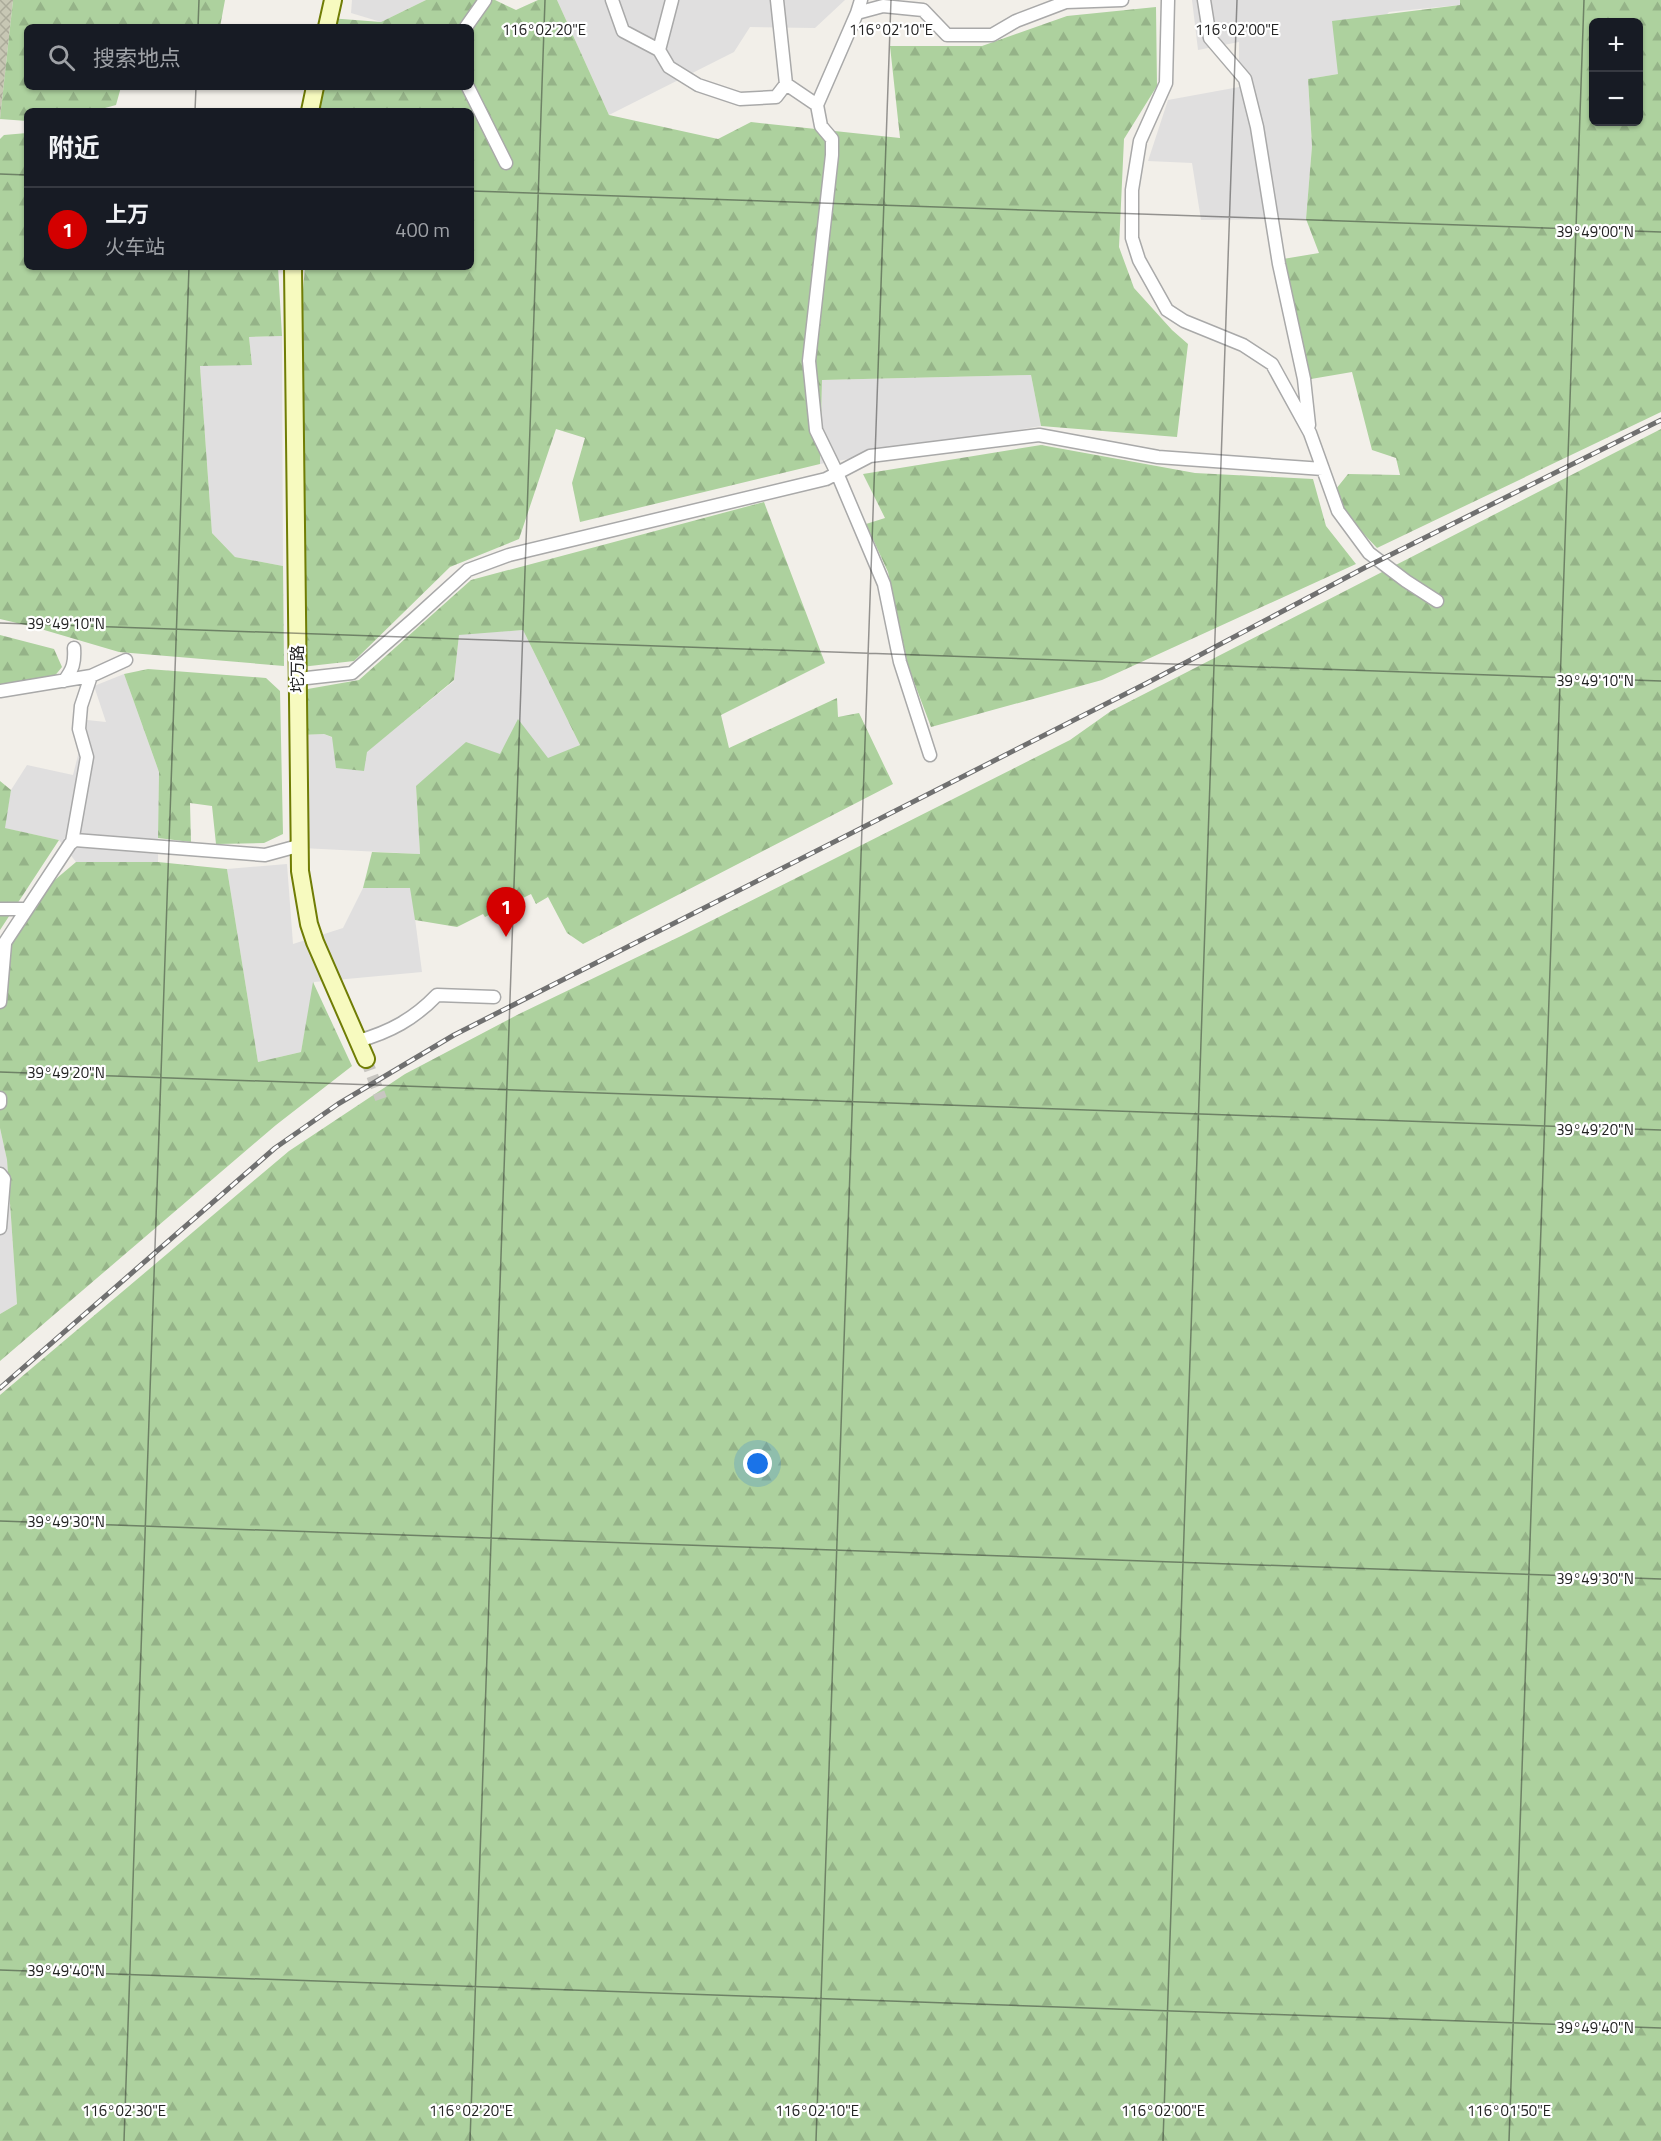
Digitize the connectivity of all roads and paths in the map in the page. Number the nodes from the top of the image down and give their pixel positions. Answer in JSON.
{"nodes":[{"id":1,"x":333,"y":0,"type":"edge"},
{"id":2,"x":484,"y":0,"type":"edge"},
{"id":3,"x":612,"y":0,"type":"edge"},
{"id":4,"x":672,"y":0,"type":"edge"},
{"id":5,"x":777,"y":0,"type":"edge"},
{"id":6,"x":861,"y":0,"type":"edge"},
{"id":7,"x":1122,"y":0,"type":"edge"},
{"id":8,"x":1168,"y":0,"type":"edge"},
{"id":9,"x":1204,"y":0,"type":"edge"},
{"id":10,"x":857,"y":13,"type":"junction"},
{"id":11,"x":328,"y":24,"type":"edge"},
{"id":12,"x":468,"y":24,"type":"edge"},
{"id":13,"x":659,"y":50,"type":"junction"},
{"id":14,"x":786,"y":84,"type":"junction"},
{"id":15,"x":314,"y":90,"type":"edge"},
{"id":16,"x":469,"y":90,"type":"edge"},
{"id":17,"x":818,"y":105,"type":"junction"},
{"id":18,"x":311,"y":108,"type":"edge"},
{"id":19,"x":506,"y":164,"type":"dead end"},
{"id":20,"x":293,"y":270,"type":"edge"},
{"id":21,"x":1310,"y":432,"type":"junction"},
{"id":22,"x":1323,"y":469,"type":"junction"},
{"id":23,"x":837,"y":473,"type":"junction"},
{"id":24,"x":1437,"y":601,"type":"dead end"},
{"id":25,"x":74,"y":648,"type":"dead end"},
{"id":26,"x":126,"y":660,"type":"dead end"},
{"id":27,"x":91,"y":676,"type":"junction"},
{"id":28,"x":297,"y":679,"type":"junction"},
{"id":29,"x":64,"y":681,"type":"junction"},
{"id":30,"x":0,"y":691,"type":"edge"},
{"id":31,"x":930,"y":755,"type":"dead end"},
{"id":32,"x":72,"y":842,"type":"junction"},
{"id":33,"x":298,"y":846,"type":"junction"},
{"id":34,"x":0,"y":909,"type":"edge"},
{"id":35,"x":27,"y":909,"type":"junction"},
{"id":36,"x":3,"y":946,"type":"edge"},
{"id":37,"x":494,"y":997,"type":"dead end"},
{"id":38,"x":0,"y":1002,"type":"edge"},
{"id":39,"x":358,"y":1041,"type":"junction"},
{"id":40,"x":366,"y":1059,"type":"tunnel mouth"},
{"id":41,"x":0,"y":1098,"type":"edge"},
{"id":42,"x":0,"y":1103,"type":"edge"},
{"id":43,"x":0,"y":1174,"type":"edge"},
{"id":44,"x":0,"y":1228,"type":"edge"}],
"edges":[{"from":1,"to":11,"type":"main road"},
{"from":2,"to":12,"type":"street"},
{"from":3,"to":13,"type":"street"},
{"from":4,"to":13,"type":"street"},
{"from":5,"to":14,"type":"street"},
{"from":6,"to":10,"type":"street"},
{"from":7,"to":10,"type":"street"},
{"from":8,"to":21,"type":"street"},
{"from":9,"to":21,"type":"street"},
{"from":10,"to":17,"type":"street"},
{"from":13,"to":14,"type":"street"},
{"from":14,"to":17,"type":"street"},
{"from":15,"to":18,"type":"main road"},
{"from":16,"to":19,"type":"street"},
{"from":17,"to":23,"type":"street"},
{"from":20,"to":28,"type":"main road","name":"坨万路"},
{"from":21,"to":22,"type":"street"},
{"from":22,"to":23,"type":"street"},
{"from":22,"to":24,"type":"street"},
{"from":23,"to":28,"type":"street"},
{"from":23,"to":31,"type":"street"},
{"from":25,"to":29,"type":"street"},
{"from":26,"to":27,"type":"street"},
{"from":27,"to":29,"type":"street"},
{"from":27,"to":32,"type":"street"},
{"from":28,"to":33,"type":"main road","name":"坨万路"},
{"from":29,"to":30,"type":"street"},
{"from":32,"to":33,"type":"street"},
{"from":32,"to":35,"type":"street"},
{"from":33,"to":39,"type":"main road","name":"坨万路"},
{"from":34,"to":35,"type":"street"},
{"from":35,"to":36,"type":"street"},
{"from":36,"to":38,"type":"street"},
{"from":37,"to":39,"type":"street"},
{"from":39,"to":40,"type":"main road","name":"坨万路"},
{"from":41,"to":42,"type":"street"},
{"from":43,"to":44,"type":"street"}]}
